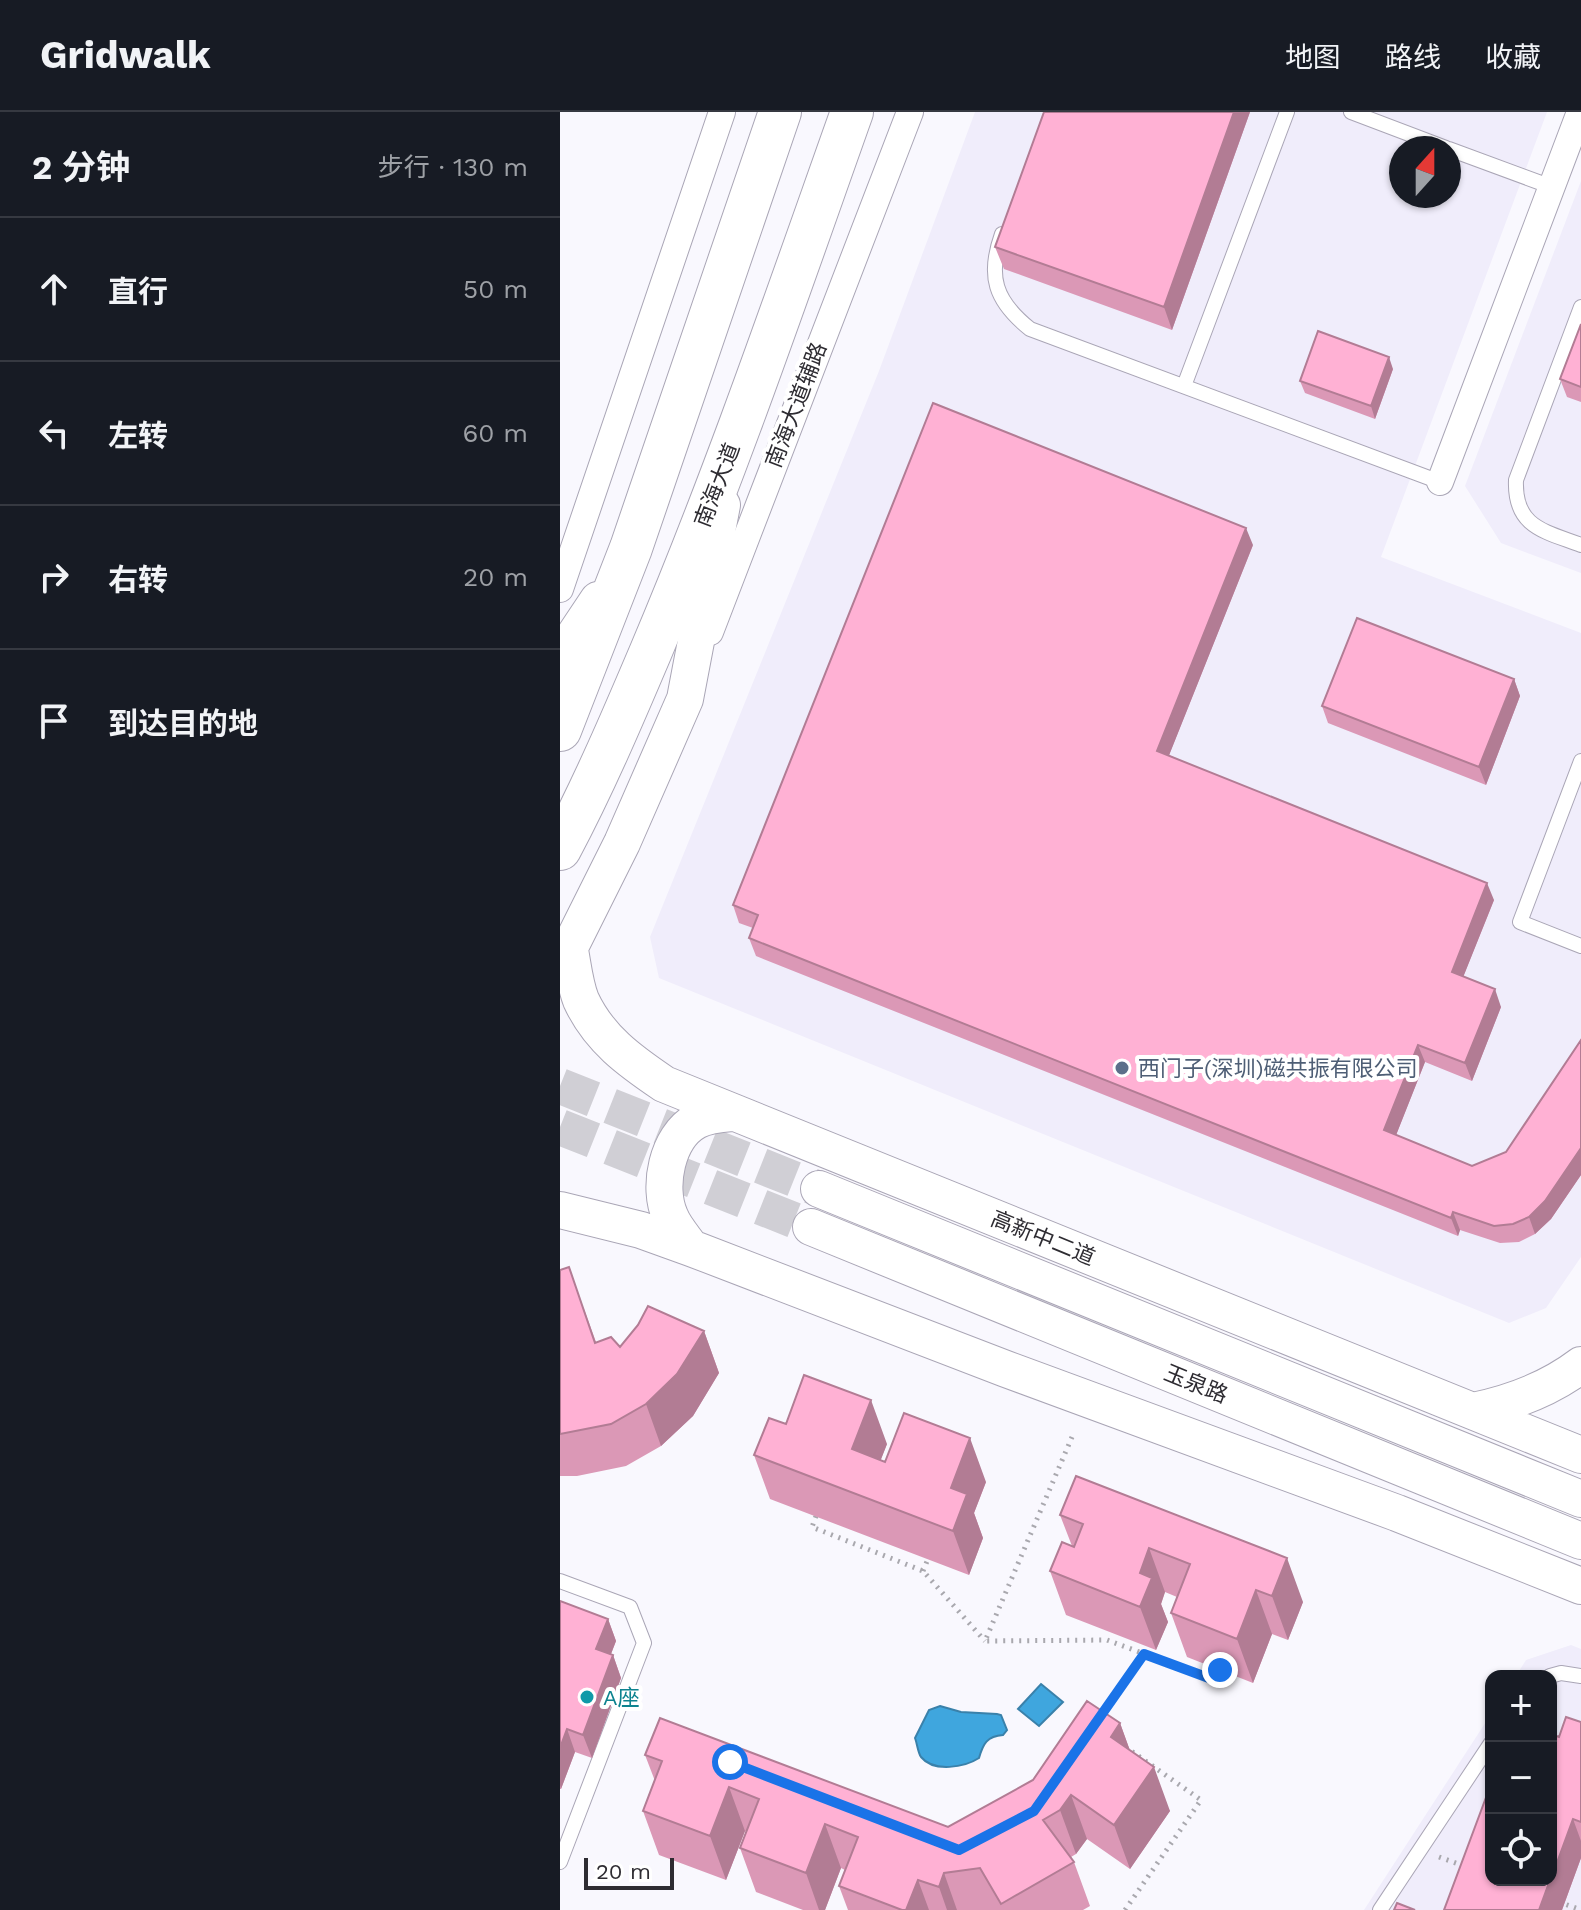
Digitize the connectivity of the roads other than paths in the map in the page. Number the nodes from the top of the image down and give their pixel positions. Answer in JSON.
{"nodes":[{"id":1,"x":722,"y":112,"type":"edge"},
{"id":2,"x":780,"y":112,"type":"edge"},
{"id":3,"x":852,"y":112,"type":"edge"},
{"id":4,"x":910,"y":112,"type":"edge"},
{"id":5,"x":1287,"y":112,"type":"edge"},
{"id":6,"x":1351,"y":112,"type":"edge"},
{"id":7,"x":1580,"y":112,"type":"edge"},
{"id":8,"x":1416,"y":136,"type":"edge"},
{"id":9,"x":1461,"y":153,"type":"edge"},
{"id":10,"x":1552,"y":187,"type":"junction"},
{"id":11,"x":1006,"y":223,"type":"edge"},
{"id":12,"x":1581,"y":307,"type":"edge"},
{"id":13,"x":1184,"y":386,"type":"junction"},
{"id":14,"x":735,"y":441,"type":"junction"},
{"id":15,"x":1440,"y":482,"type":"joint"},
{"id":16,"x":1581,"y":545,"type":"edge"},
{"id":17,"x":631,"y":548,"type":"junction"},
{"id":18,"x":560,"y":589,"type":"edge"},
{"id":19,"x":560,"y":657,"type":"edge"},
{"id":20,"x":685,"y":699,"type":"junction"},
{"id":21,"x":560,"y":730,"type":"edge"},
{"id":22,"x":1581,"y":761,"type":"edge"},
{"id":23,"x":560,"y":849,"type":"edge"},
{"id":24,"x":1581,"y":946,"type":"edge"},
{"id":25,"x":565,"y":959,"type":"edge"},
{"id":26,"x":733,"y":1113,"type":"junction"},
{"id":27,"x":819,"y":1189,"type":"tunnel mouth"},
{"id":28,"x":560,"y":1210,"type":"edge"},
{"id":29,"x":811,"y":1227,"type":"tunnel mouth"},
{"id":30,"x":691,"y":1248,"type":"junction"},
{"id":31,"x":1581,"y":1365,"type":"edge"},
{"id":32,"x":1473,"y":1411,"type":"junction"},
{"id":33,"x":1581,"y":1455,"type":"edge"},
{"id":34,"x":1581,"y":1499,"type":"edge"},
{"id":35,"x":1581,"y":1541,"type":"edge"},
{"id":36,"x":560,"y":1581,"type":"edge"},
{"id":37,"x":1581,"y":1586,"type":"edge"},
{"id":38,"x":1557,"y":1674,"type":"edge"},
{"id":39,"x":1581,"y":1676,"type":"edge"},
{"id":40,"x":1485,"y":1752,"type":"edge"},
{"id":41,"x":560,"y":1862,"type":"edge"},
{"id":42,"x":1380,"y":1910,"type":"edge"}],
"edges":[{"from":1,"to":18,"type":"street"},
{"from":2,"to":17,"type":"main road"},
{"from":3,"to":14,"type":"main road","name":"南海大道"},
{"from":4,"to":20,"type":"street","name":"南海大道辅路"},
{"from":5,"to":13,"type":"lane"},
{"from":6,"to":8,"type":"lane"},
{"from":7,"to":10,"type":"street"},
{"from":9,"to":10,"type":"lane"},
{"from":10,"to":15,"type":"street"},
{"from":11,"to":13,"type":"lane"},
{"from":12,"to":16,"type":"lane"},
{"from":13,"to":15,"type":"lane"},
{"from":14,"to":20,"type":"main road"},
{"from":14,"to":23,"type":"main road","name":"南海大道"},
{"from":17,"to":19,"type":"main road"},
{"from":17,"to":21,"type":"main road"},
{"from":20,"to":25,"type":"main road"},
{"from":22,"to":24,"type":"lane"},
{"from":25,"to":26,"type":"main road","name":"高新中二道"},
{"from":26,"to":30,"type":"main road"},
{"from":26,"to":32,"type":"main road","name":"高新中二道"},
{"from":27,"to":34,"type":"main road","name":"玉泉路"},
{"from":28,"to":30,"type":"main road"},
{"from":29,"to":35,"type":"main road","name":"玉泉路"},
{"from":30,"to":37,"type":"main road"},
{"from":31,"to":32,"type":"main road"},
{"from":32,"to":33,"type":"main road","name":"高新中二道"},
{"from":36,"to":41,"type":"lane"},
{"from":38,"to":39,"type":"lane"},
{"from":40,"to":42,"type":"lane"}]}
